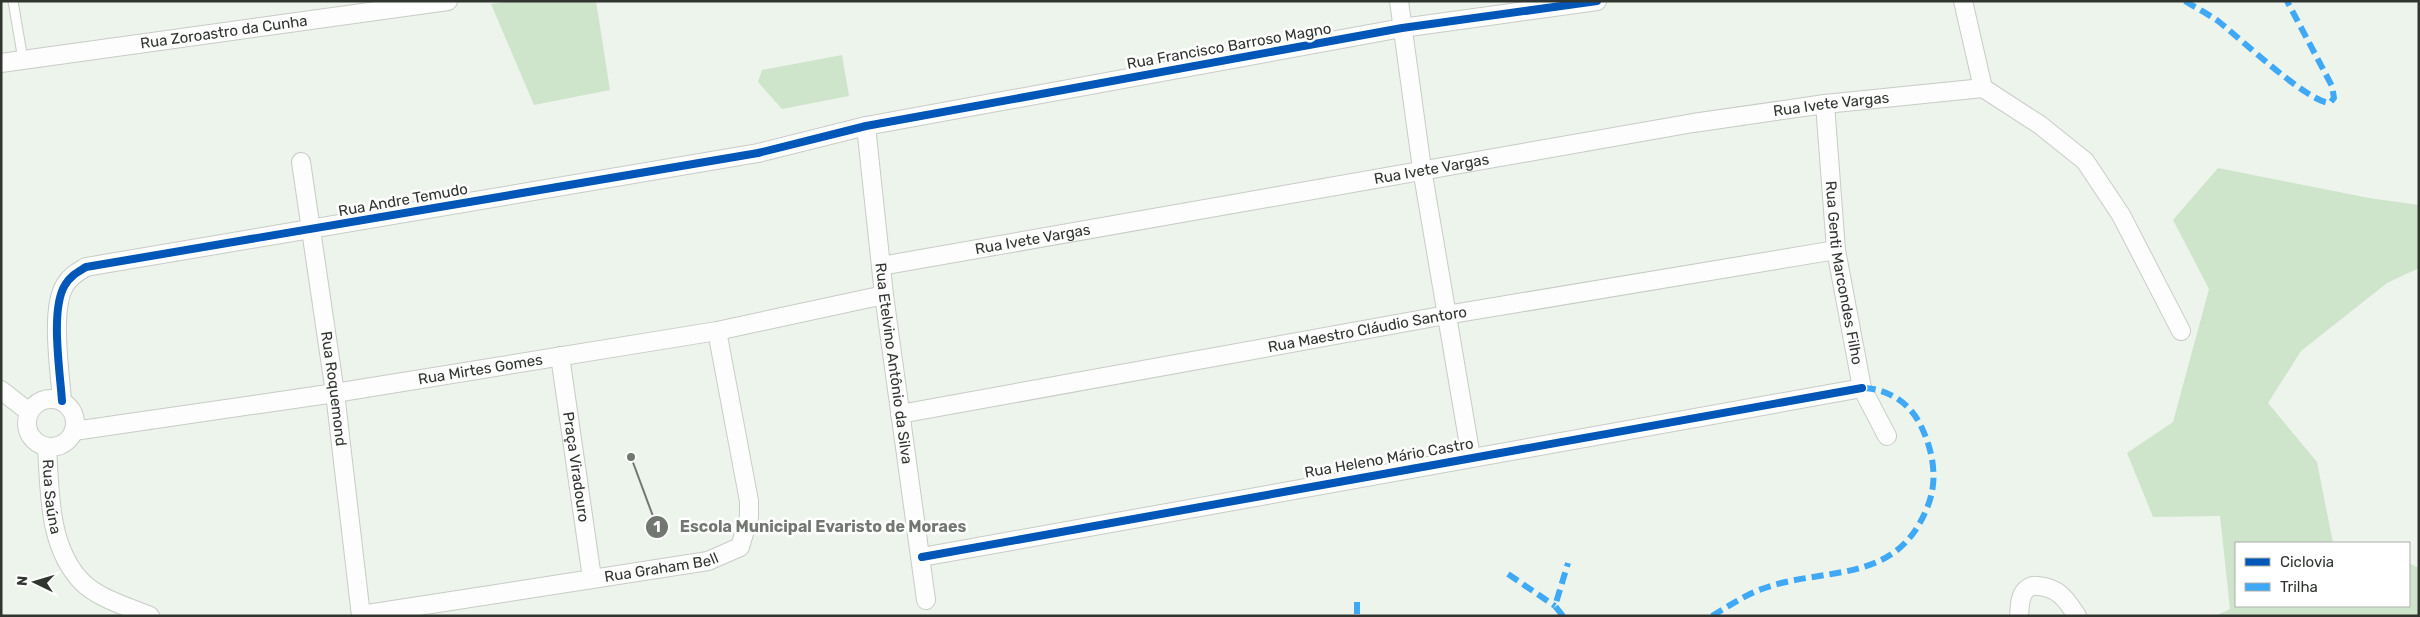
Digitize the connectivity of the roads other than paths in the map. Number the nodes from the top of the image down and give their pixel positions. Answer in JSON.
{"nodes":[{"id":1,"x":13,"y":1,"type":"edge"},
{"id":2,"x":448,"y":1,"type":"edge"},
{"id":3,"x":1398,"y":1,"type":"edge"},
{"id":4,"x":1598,"y":1,"type":"edge"},
{"id":5,"x":1963,"y":1,"type":"edge"},
{"id":6,"x":1402,"y":28,"type":"junction"},
{"id":7,"x":23,"y":60,"type":"junction"},
{"id":8,"x":1,"y":63,"type":"edge"},
{"id":9,"x":1983,"y":88,"type":"junction"},
{"id":10,"x":1825,"y":104,"type":"junction"},
{"id":11,"x":866,"y":126,"type":"junction"},
{"id":12,"x":301,"y":162,"type":"dead end"},
{"id":13,"x":1422,"y":170,"type":"junction"},
{"id":14,"x":311,"y":230,"type":"junction"},
{"id":15,"x":1836,"y":250,"type":"junction"},
{"id":16,"x":880,"y":266,"type":"junction"},
{"id":17,"x":884,"y":295,"type":"junction"},
{"id":18,"x":1446,"y":315,"type":"junction"},
{"id":19,"x":717,"y":331,"type":"junction"},
{"id":20,"x":2181,"y":331,"type":"dead end"},
{"id":21,"x":560,"y":356,"type":"junction"},
{"id":22,"x":1862,"y":388,"type":"junction"},
{"id":23,"x":1,"y":390,"type":"edge"},
{"id":24,"x":335,"y":393,"type":"junction"},
{"id":25,"x":62,"y":401,"type":"junction"},
{"id":26,"x":29,"y":412,"type":"junction"},
{"id":27,"x":900,"y":414,"type":"junction"},
{"id":28,"x":74,"y":430,"type":"junction"},
{"id":29,"x":1887,"y":436,"type":"dead end"},
{"id":30,"x":47,"y":446,"type":"junction"},
{"id":31,"x":1471,"y":457,"type":"junction"},
{"id":32,"x":922,"y":557,"type":"junction"},
{"id":33,"x":592,"y":578,"type":"junction"},
{"id":34,"x":926,"y":600,"type":"dead end"},
{"id":35,"x":361,"y":615,"type":"edge"},
{"id":36,"x":149,"y":616,"type":"edge"},
{"id":37,"x":2019,"y":616,"type":"edge"},
{"id":38,"x":2076,"y":616,"type":"edge"}],
"edges":[{"from":1,"to":7,"type":"lane"},
{"from":2,"to":7,"type":"street","name":"Rua Zoroastro da Cunha"},
{"from":3,"to":6,"type":"street"},
{"from":4,"to":6,"type":"street","name":"Rua Francisco Barroso Magno"},
{"from":5,"to":9,"type":"street"},
{"from":6,"to":11,"type":"street","name":"Rua Francisco Barroso Magno"},
{"from":6,"to":13,"type":"street"},
{"from":7,"to":8,"type":"street","name":"Rua Zoroastro da Cunha"},
{"from":9,"to":10,"type":"street","name":"Rua Ivete Vargas"},
{"from":9,"to":20,"type":"street"},
{"from":10,"to":13,"type":"street","name":"Rua Ivete Vargas"},
{"from":10,"to":15,"type":"street","name":"Rua Genti Marcondes Filho"},
{"from":11,"to":14,"type":"street","name":"Rua Andre Temudo"},
{"from":11,"to":16,"type":"street","name":"Rua Etelvino Antônio da Silva"},
{"from":12,"to":14,"type":"street","name":"Rua Roquemond"},
{"from":13,"to":16,"type":"street","name":"Rua Ivete Vargas"},
{"from":13,"to":18,"type":"street"},
{"from":14,"to":24,"type":"street","name":"Rua Roquemond"},
{"from":14,"to":25,"type":"street","name":"Rua Andre Temudo"},
{"from":15,"to":18,"type":"street","name":"Rua Maestro Cláudio Santoro"},
{"from":15,"to":22,"type":"street","name":"Rua Genti Marcondes Filho"},
{"from":16,"to":17,"type":"street","name":"Rua Etelvino Antônio da Silva"},
{"from":17,"to":19,"type":"street","name":"Rua Mirtes Gomes"},
{"from":17,"to":27,"type":"street","name":"Rua Etelvino Antônio da Silva"},
{"from":18,"to":27,"type":"street","name":"Rua Maestro Cláudio Santoro"},
{"from":18,"to":31,"type":"street"},
{"from":19,"to":21,"type":"street","name":"Rua Mirtes Gomes"},
{"from":19,"to":33,"type":"street","name":"Rua Graham Bell"},
{"from":21,"to":24,"type":"street","name":"Rua Mirtes Gomes"},
{"from":21,"to":33,"type":"street","name":"Praça Viradouro"},
{"from":22,"to":29,"type":"street","name":"Rua Genti Marcondes Filho"},
{"from":22,"to":31,"type":"street","name":"Rua Heleno Mário Castro"},
{"from":23,"to":26,"type":"street"},
{"from":24,"to":28,"type":"street","name":"Rua Mirtes Gomes"},
{"from":24,"to":35,"type":"street","name":"Rua Roquemond"},
{"from":25,"to":26,"type":"street"},
{"from":25,"to":28,"type":"street"},
{"from":26,"to":30,"type":"street"},
{"from":27,"to":32,"type":"street","name":"Rua Etelvino Antônio da Silva"},
{"from":28,"to":30,"type":"street"},
{"from":30,"to":36,"type":"street","name":"Rua Saúna"},
{"from":31,"to":32,"type":"street","name":"Rua Heleno Mário Castro"},
{"from":32,"to":34,"type":"street","name":"Rua Etelvino Antônio da Silva"},
{"from":33,"to":35,"type":"street","name":"Rua Graham Bell"},
{"from":37,"to":38,"type":"street"}]}
